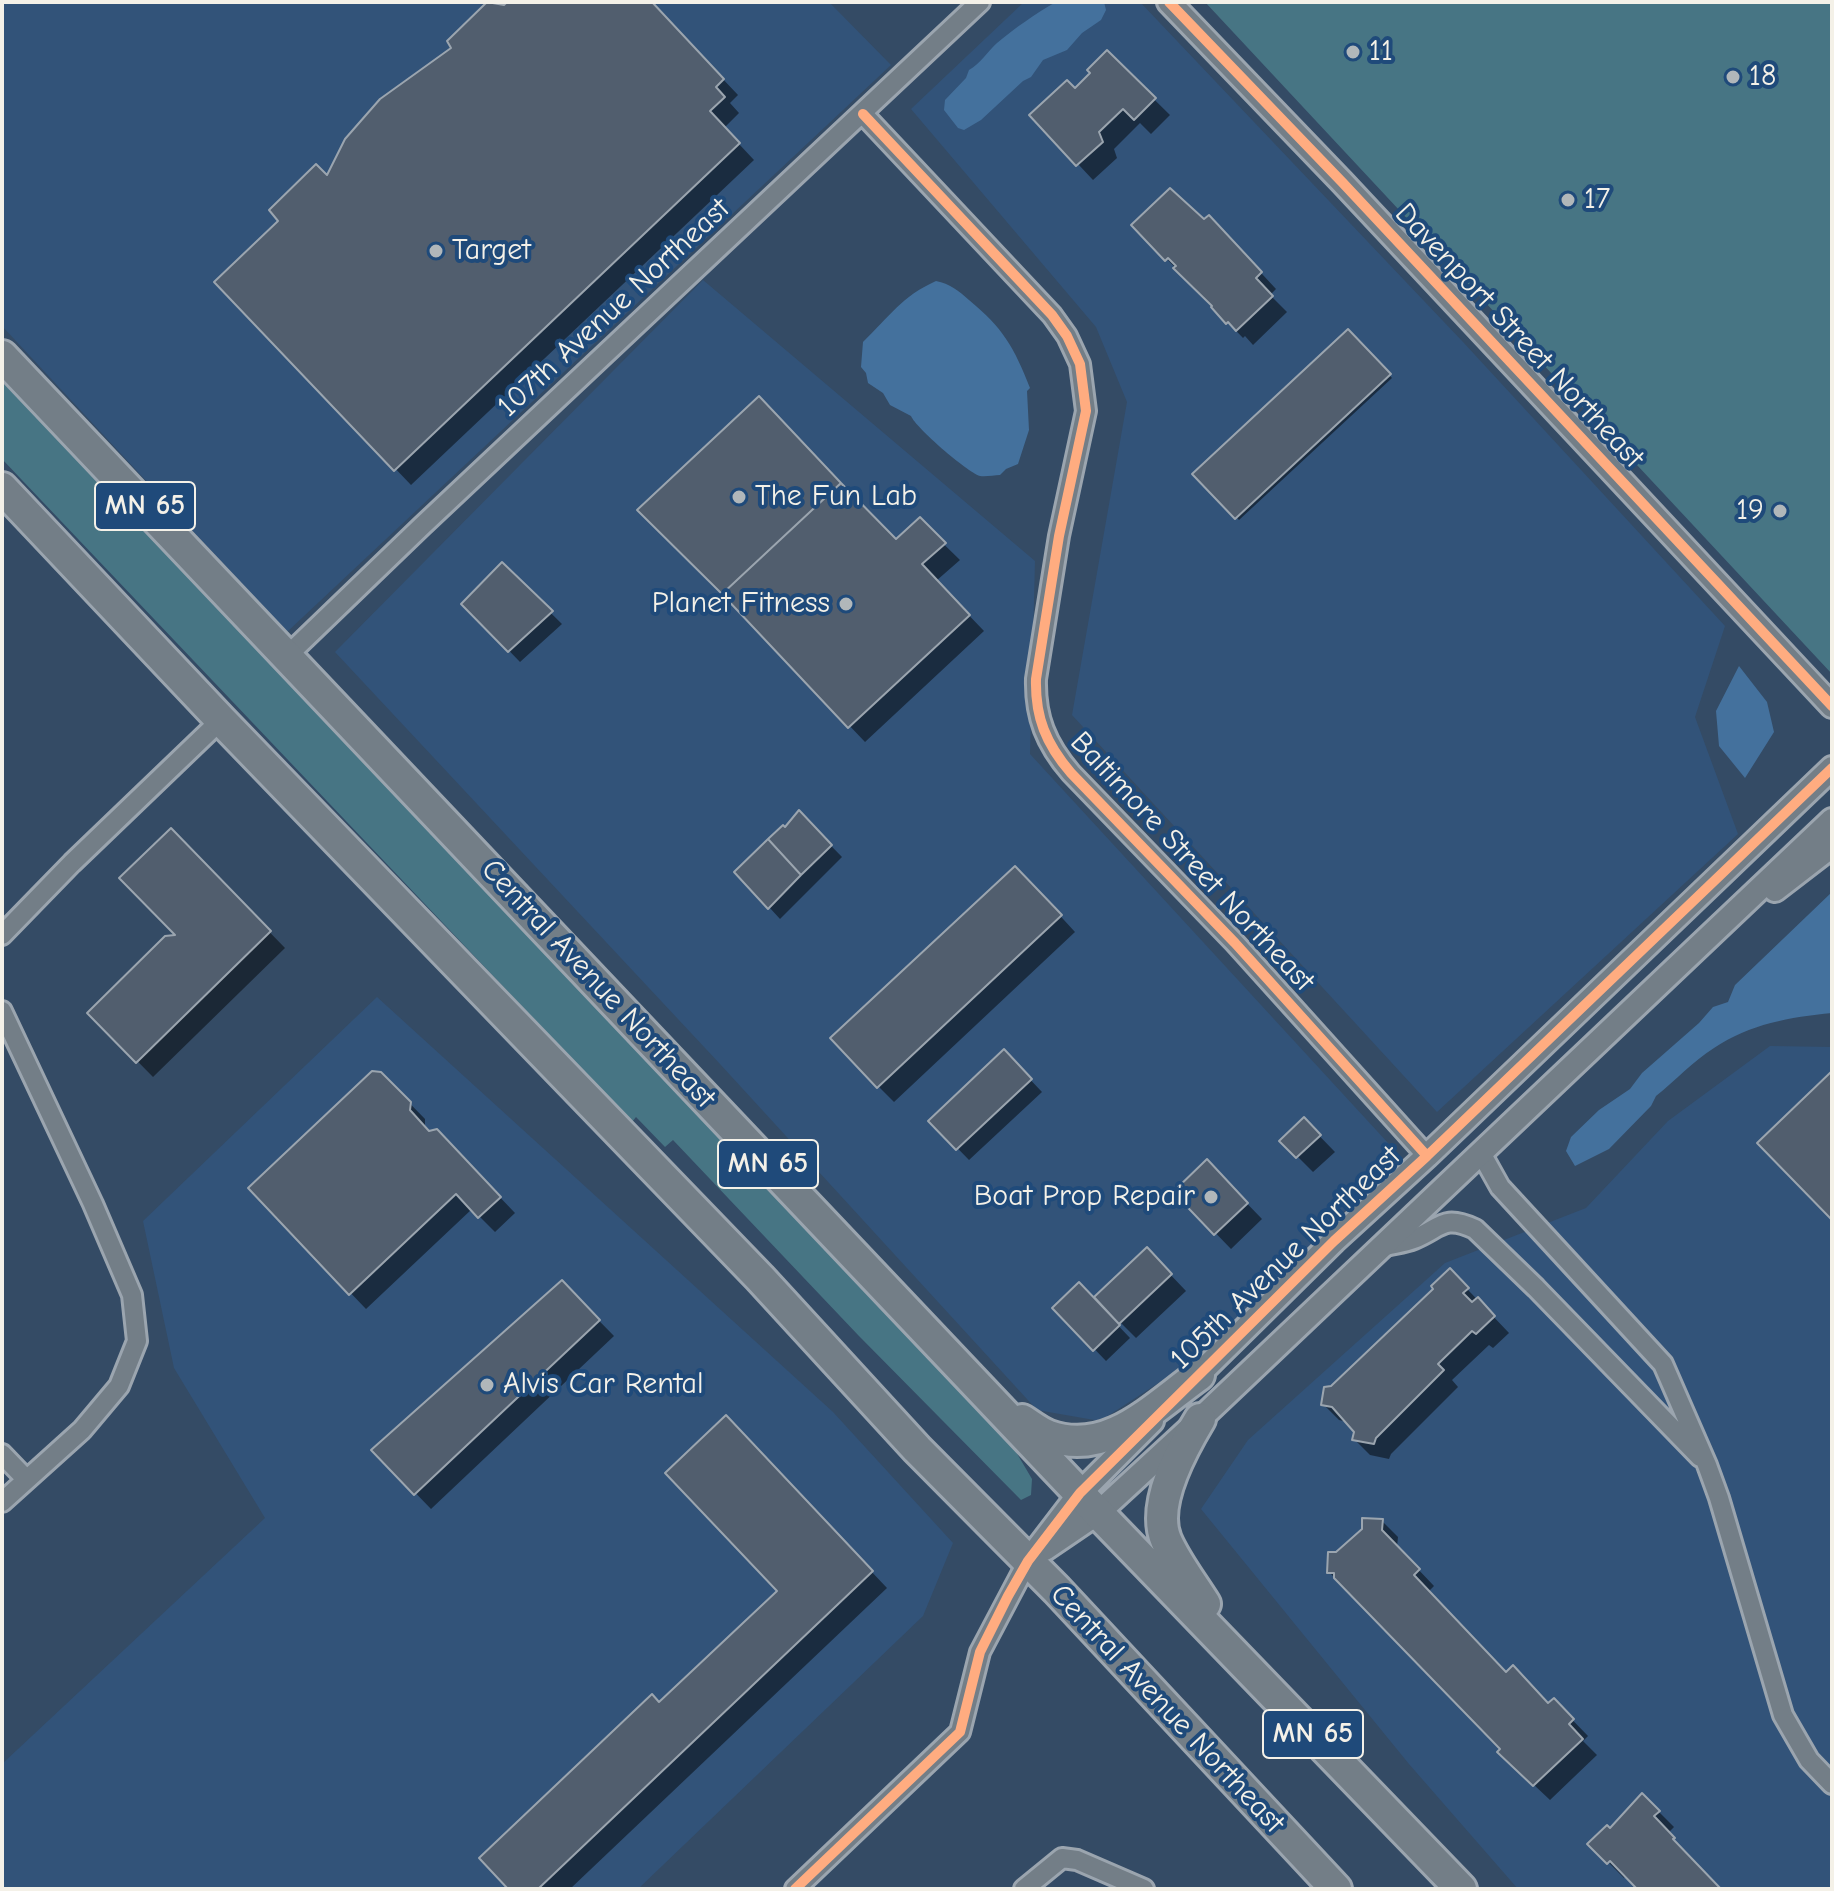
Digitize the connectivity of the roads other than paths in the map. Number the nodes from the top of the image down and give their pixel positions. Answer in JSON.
{"nodes":[{"id":1,"x":980,"y":2,"type":"edge"},
{"id":2,"x":1169,"y":2,"type":"edge"},
{"id":3,"x":863,"y":114,"type":"junction"},
{"id":4,"x":2,"y":356,"type":"edge"},
{"id":5,"x":2,"y":488,"type":"edge"},
{"id":6,"x":288,"y":655,"type":"junction"},
{"id":7,"x":1832,"y":706,"type":"edge"},
{"id":8,"x":221,"y":720,"type":"junction"},
{"id":9,"x":1832,"y":768,"type":"edge"},
{"id":10,"x":1832,"y":820,"type":"edge"},
{"id":11,"x":1832,"y":846,"type":"edge"},
{"id":12,"x":2,"y":935,"type":"edge"},
{"id":13,"x":1685,"y":959,"type":"junction"},
{"id":14,"x":2,"y":1011,"type":"edge"},
{"id":15,"x":1481,"y":1153,"type":"junction"},
{"id":16,"x":1427,"y":1156,"type":"junction"},
{"id":17,"x":1382,"y":1247,"type":"junction"},
{"id":18,"x":1199,"y":1375,"type":"junction"},
{"id":19,"x":998,"y":1407,"type":"junction"},
{"id":20,"x":1200,"y":1419,"type":"junction"},
{"id":21,"x":2,"y":1454,"type":"edge"},
{"id":22,"x":1707,"y":1465,"type":"junction"},
{"id":23,"x":26,"y":1479,"type":"junction"},
{"id":24,"x":2,"y":1502,"type":"edge"},
{"id":25,"x":1089,"y":1503,"type":"junction"},
{"id":26,"x":1028,"y":1561,"type":"junction"},
{"id":27,"x":1238,"y":1656,"type":"junction"},
{"id":28,"x":1832,"y":1784,"type":"edge"},
{"id":29,"x":795,"y":1889,"type":"edge"},
{"id":30,"x":1024,"y":1889,"type":"edge"},
{"id":31,"x":1144,"y":1889,"type":"edge"},
{"id":32,"x":1336,"y":1889,"type":"edge"},
{"id":33,"x":1461,"y":1889,"type":"edge"}],
"edges":[{"from":1,"to":3,"type":"street","name":"107th Avenue Northeast"},
{"from":2,"to":7,"type":"street","name":"Davenport Street Northeast"},
{"from":3,"to":6,"type":"street","name":"107th Avenue Northeast"},
{"from":3,"to":16,"type":"street","name":"Baltimore Street Northeast"},
{"from":4,"to":6,"type":"highway","name":"Central Avenue Northeast","number":"MN 65"},
{"from":5,"to":8,"type":"highway","name":"Central Avenue Northeast","number":"MN 65"},
{"from":6,"to":19,"type":"highway","name":"Central Avenue Northeast","number":"MN 65"},
{"from":8,"to":12,"type":"street"},
{"from":8,"to":26,"type":"highway","name":"Central Avenue Northeast","number":"MN 65"},
{"from":9,"to":16,"type":"street","name":"105th Avenue Northeast"},
{"from":10,"to":13,"type":"street","name":"105th Avenue Northeast"},
{"from":11,"to":13,"type":"street"},
{"from":13,"to":15,"type":"street","name":"105th Avenue Northeast"},
{"from":14,"to":23,"type":"street"},
{"from":15,"to":17,"type":"street","name":"105th Avenue Northeast"},
{"from":15,"to":22,"type":"street"},
{"from":16,"to":18,"type":"street","name":"105th Avenue Northeast"},
{"from":17,"to":20,"type":"street","name":"105th Avenue Northeast"},
{"from":17,"to":22,"type":"street"},
{"from":18,"to":19,"type":"highway"},
{"from":18,"to":25,"type":"street","name":"105th Avenue Northeast"},
{"from":19,"to":25,"type":"highway","name":"Central Avenue Northeast","number":"MN 65"},
{"from":20,"to":25,"type":"street","name":"105th Avenue Northeast"},
{"from":20,"to":27,"type":"highway"},
{"from":21,"to":23,"type":"street"},
{"from":22,"to":28,"type":"street"},
{"from":23,"to":24,"type":"street"},
{"from":25,"to":26,"type":"street","name":"105th Avenue Northeast"},
{"from":25,"to":27,"type":"highway","name":"Central Avenue Northeast","number":"MN 65"},
{"from":26,"to":29,"type":"street"},
{"from":26,"to":32,"type":"highway","name":"Central Avenue Northeast","number":"MN 65"},
{"from":27,"to":33,"type":"highway","name":"Central Avenue Northeast","number":"MN 65"},
{"from":30,"to":31,"type":"street"}]}
